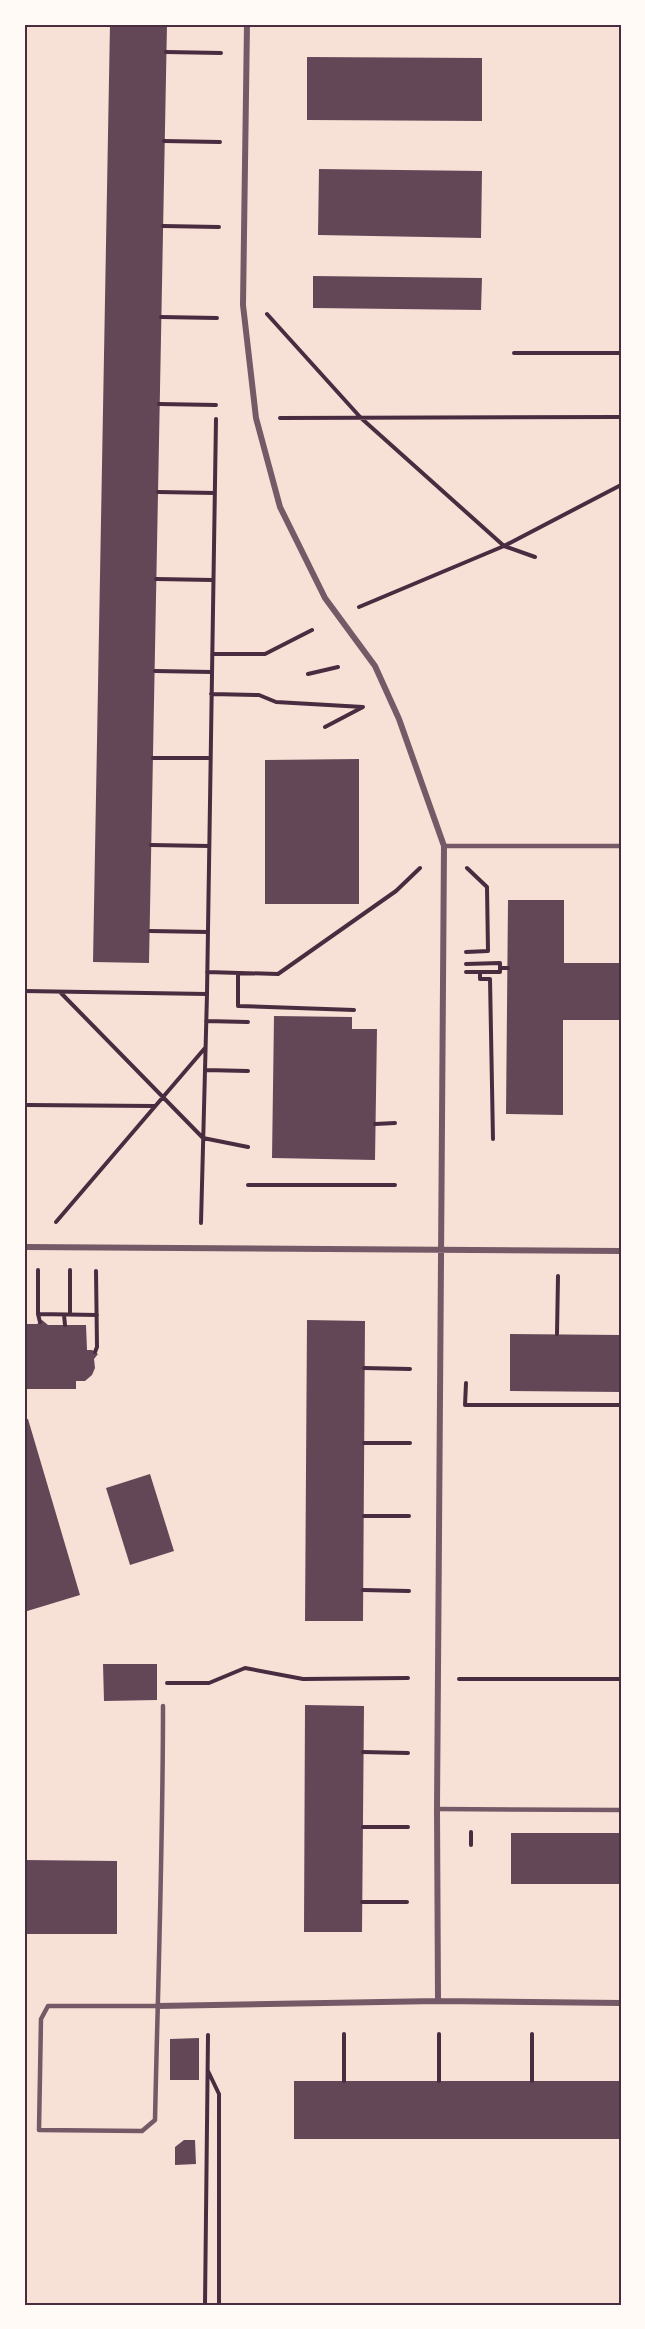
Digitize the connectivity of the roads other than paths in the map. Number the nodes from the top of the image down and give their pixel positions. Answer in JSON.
{"nodes":[{"id":1,"x":248,"y":24,"type":"edge"},
{"id":2,"x":444,"y":846,"type":"junction"},
{"id":3,"x":621,"y":846,"type":"edge"},
{"id":4,"x":24,"y":1246,"type":"edge"},
{"id":5,"x":441,"y":1251,"type":"junction"},
{"id":6,"x":621,"y":1251,"type":"edge"},
{"id":7,"x":162,"y":1706,"type":"dead end"},
{"id":8,"x":437,"y":1809,"type":"junction"},
{"id":9,"x":621,"y":1810,"type":"edge"},
{"id":10,"x":438,"y":2001,"type":"junction"},
{"id":11,"x":621,"y":2002,"type":"edge"},
{"id":12,"x":158,"y":2006,"type":"junction"}],
"edges":[{"from":1,"to":2,"type":"street"},
{"from":2,"to":3,"type":"lane"},
{"from":2,"to":5,"type":"street"},
{"from":4,"to":5,"type":"street"},
{"from":5,"to":6,"type":"street"},
{"from":5,"to":8,"type":"street"},
{"from":7,"to":12,"type":"lane"},
{"from":8,"to":9,"type":"lane"},
{"from":8,"to":10,"type":"street"},
{"from":10,"to":11,"type":"street"},
{"from":10,"to":12,"type":"street"},
{"from":12,"to":12,"type":"lane"}]}
